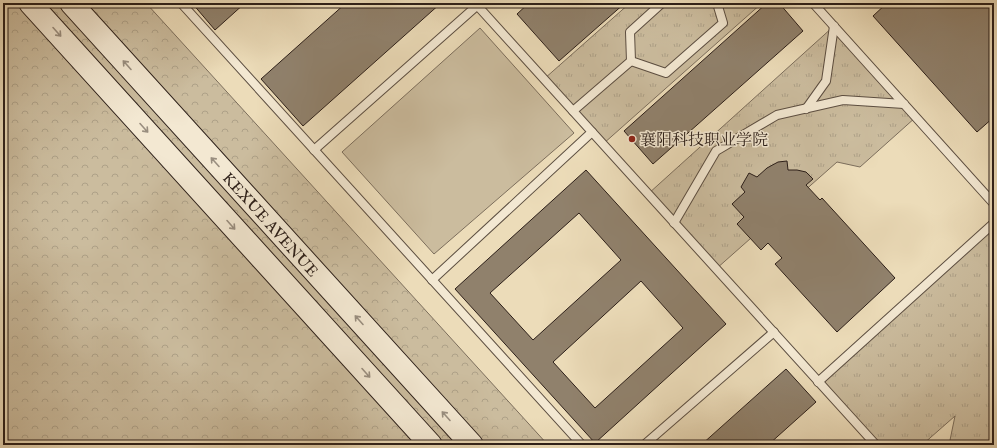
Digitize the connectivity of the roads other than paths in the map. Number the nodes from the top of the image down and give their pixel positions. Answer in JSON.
{"nodes":[{"id":1,"x":30,"y":3,"type":"edge"},
{"id":2,"x":71,"y":3,"type":"edge"},
{"id":3,"x":181,"y":3,"type":"edge"},
{"id":4,"x":662,"y":3,"type":"edge"},
{"id":5,"x":718,"y":3,"type":"edge"},
{"id":6,"x":812,"y":3,"type":"edge"},
{"id":7,"x":477,"y":4,"type":"edge"},
{"id":8,"x":834,"y":26,"type":"junction"},
{"id":9,"x":631,"y":61,"type":"junction"},
{"id":10,"x":904,"y":104,"type":"junction"},
{"id":11,"x":806,"y":108,"type":"junction"},
{"id":12,"x":573,"y":112,"type":"junction"},
{"id":13,"x":592,"y":132,"type":"junction"},
{"id":14,"x":314,"y":150,"type":"junction"},
{"id":15,"x":994,"y":204,"type":"edge"},
{"id":16,"x":674,"y":223,"type":"junction"},
{"id":17,"x":994,"y":223,"type":"edge"},
{"id":18,"x":432,"y":280,"type":"junction"},
{"id":19,"x":774,"y":332,"type":"junction"},
{"id":20,"x":818,"y":382,"type":"junction"},
{"id":21,"x":431,"y":445,"type":"edge"},
{"id":22,"x":472,"y":445,"type":"edge"},
{"id":23,"x":582,"y":445,"type":"edge"},
{"id":24,"x":644,"y":445,"type":"edge"},
{"id":25,"x":876,"y":445,"type":"edge"}],
"edges":[{"from":1,"to":21,"type":"main road","name":"KEXUE AVENUE","one_way":true},
{"from":22,"to":2,"type":"main road","name":"KEXUE AVENUE","one_way":true},
{"from":3,"to":14,"type":"lane"},
{"from":4,"to":9,"type":"lane"},
{"from":5,"to":9,"type":"lane"},
{"from":6,"to":8,"type":"lane"},
{"from":7,"to":12,"type":"lane"},
{"from":7,"to":14,"type":"lane"},
{"from":8,"to":10,"type":"lane"},
{"from":8,"to":11,"type":"lane"},
{"from":9,"to":12,"type":"lane"},
{"from":10,"to":11,"type":"lane"},
{"from":10,"to":15,"type":"lane"},
{"from":11,"to":16,"type":"lane"},
{"from":12,"to":13,"type":"lane"},
{"from":13,"to":16,"type":"lane"},
{"from":13,"to":18,"type":"lane"},
{"from":14,"to":18,"type":"lane"},
{"from":16,"to":19,"type":"lane"},
{"from":17,"to":20,"type":"lane"},
{"from":18,"to":23,"type":"lane"},
{"from":19,"to":20,"type":"lane"},
{"from":19,"to":24,"type":"lane"},
{"from":20,"to":25,"type":"lane"}]}
